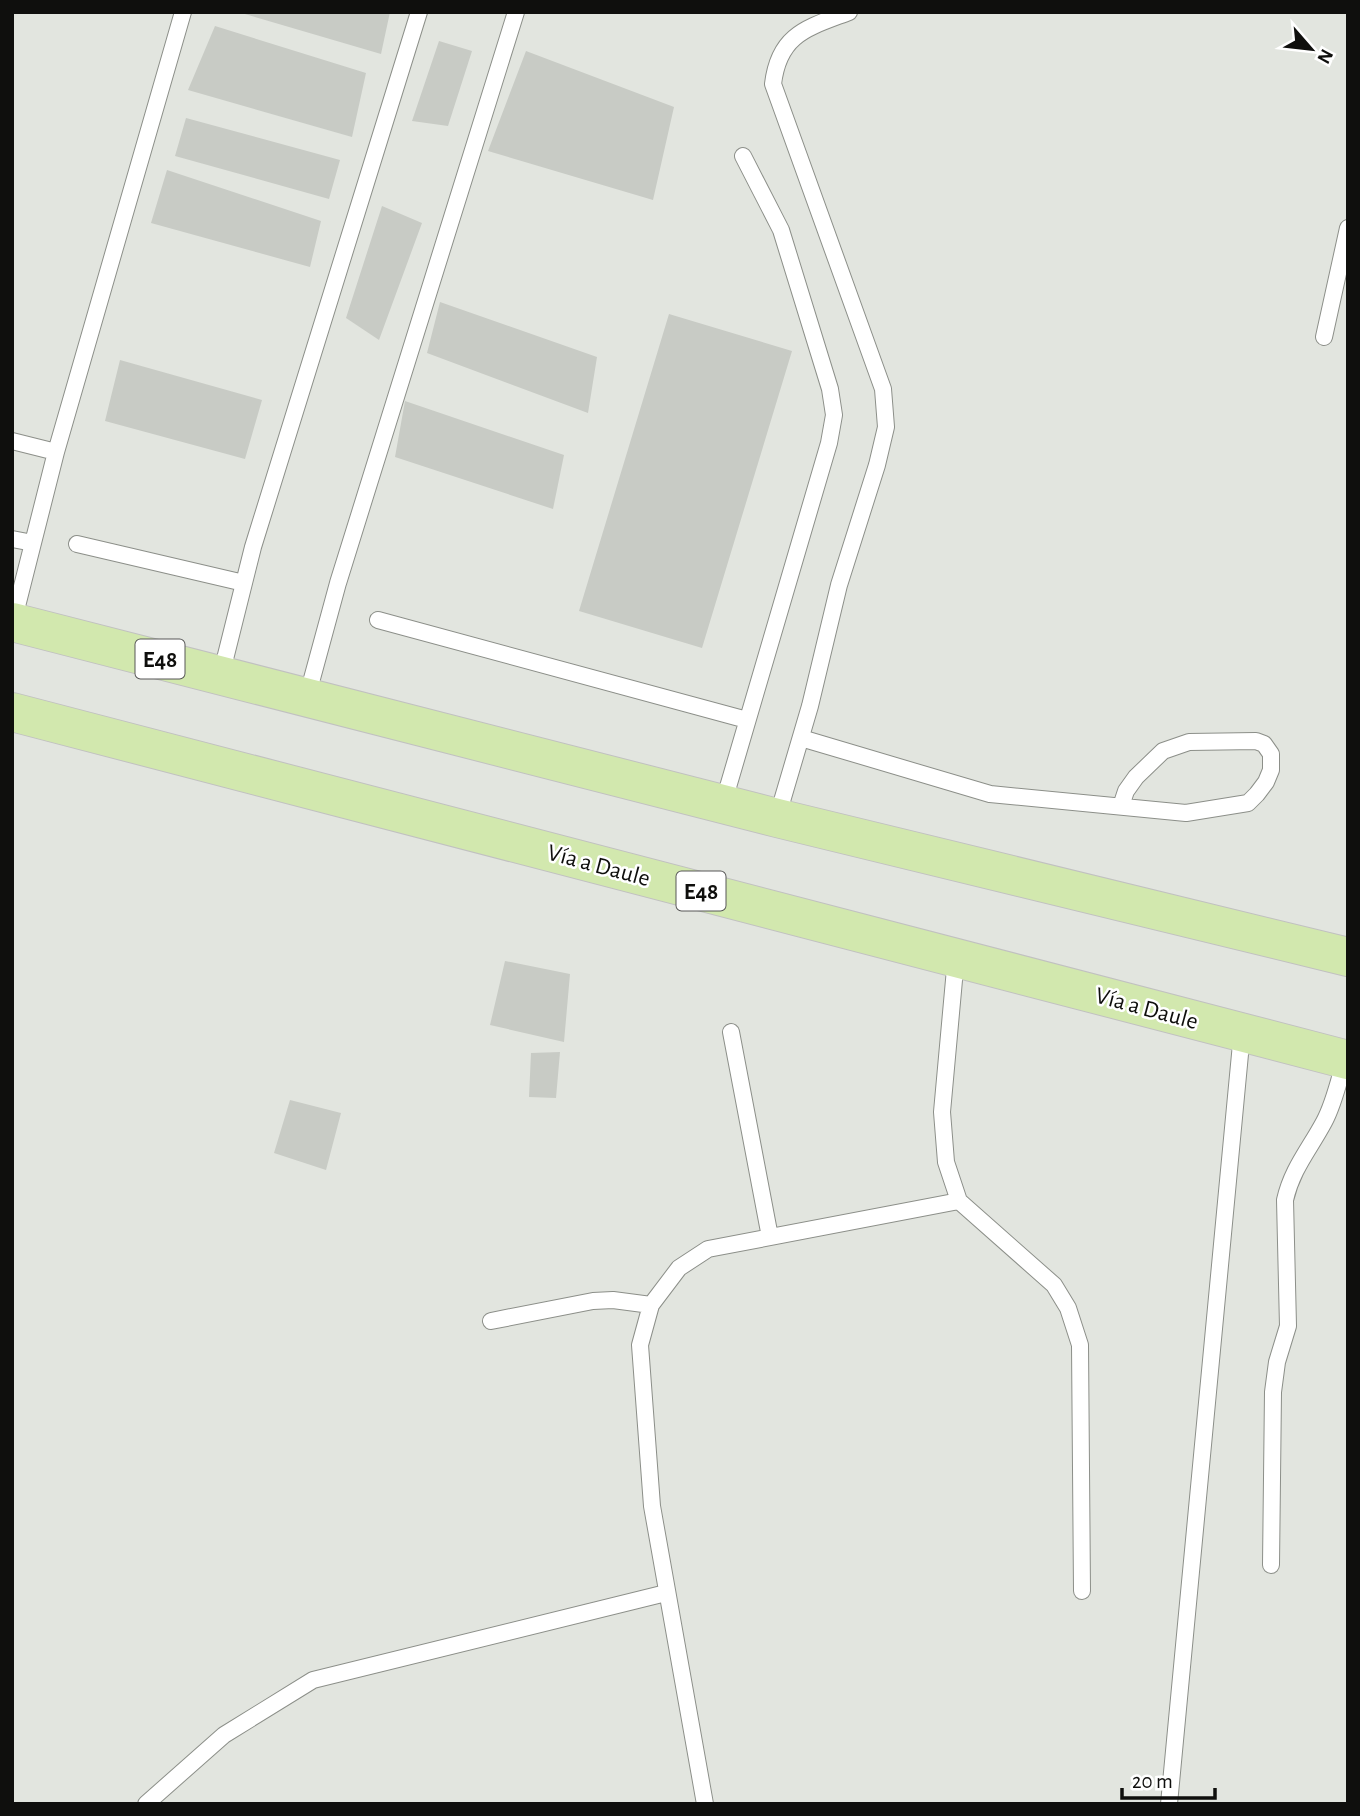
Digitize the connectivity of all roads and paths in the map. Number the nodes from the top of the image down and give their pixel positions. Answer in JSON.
{"nodes":[{"id":1,"x":183,"y":12,"type":"edge"},
{"id":2,"x":419,"y":12,"type":"edge"},
{"id":3,"x":516,"y":12,"type":"edge"},
{"id":4,"x":849,"y":12,"type":"edge"},
{"id":5,"x":743,"y":156,"type":"dead end"},
{"id":6,"x":1348,"y":228,"type":"edge"},
{"id":7,"x":1324,"y":337,"type":"dead end"},
{"id":8,"x":12,"y":441,"type":"edge"},
{"id":9,"x":56,"y":452,"type":"junction"},
{"id":10,"x":12,"y":539,"type":"edge"},
{"id":11,"x":33,"y":543,"type":"junction"},
{"id":12,"x":77,"y":544,"type":"dead end"},
{"id":13,"x":244,"y":583,"type":"junction"},
{"id":14,"x":379,"y":620,"type":"dead end"},
{"id":15,"x":12,"y":622,"type":"edge"},
{"id":16,"x":221,"y":675,"type":"junction"},
{"id":17,"x":307,"y":696,"type":"junction"},
{"id":18,"x":12,"y":712,"type":"edge"},
{"id":19,"x":12,"y":718,"type":"edge"},
{"id":20,"x":747,"y":720,"type":"junction"},
{"id":21,"x":54,"y":722,"type":"junction"},
{"id":22,"x":801,"y":738,"type":"junction"},
{"id":23,"x":723,"y":804,"type":"junction"},
{"id":24,"x":1121,"y":806,"type":"junction"},
{"id":25,"x":777,"y":818,"type":"junction"},
{"id":26,"x":1348,"y":957,"type":"edge"},
{"id":27,"x":956,"y":958,"type":"junction"},
{"id":28,"x":731,"y":1032,"type":"dead end"},
{"id":29,"x":1242,"y":1032,"type":"junction"},
{"id":30,"x":1347,"y":1060,"type":"edge"},
{"id":31,"x":958,"y":1200,"type":"junction"},
{"id":32,"x":770,"y":1237,"type":"junction"},
{"id":33,"x":651,"y":1305,"type":"junction"},
{"id":34,"x":491,"y":1321,"type":"dead end"},
{"id":35,"x":1271,"y":1565,"type":"dead end"},
{"id":36,"x":1082,"y":1591,"type":"dead end"},
{"id":37,"x":666,"y":1594,"type":"junction"},
{"id":38,"x":146,"y":1804,"type":"edge"},
{"id":39,"x":705,"y":1804,"type":"edge"},
{"id":40,"x":1170,"y":1804,"type":"edge"}],
"edges":[{"from":1,"to":9,"type":"lane"},
{"from":2,"to":13,"type":"lane"},
{"from":3,"to":17,"type":"lane"},
{"from":4,"to":22,"type":"lane"},
{"from":5,"to":20,"type":"lane"},
{"from":6,"to":7,"type":"lane"},
{"from":8,"to":9,"type":"lane"},
{"from":9,"to":11,"type":"lane"},
{"from":10,"to":11,"type":"lane"},
{"from":11,"to":15,"type":"lane"},
{"from":12,"to":13,"type":"lane"},
{"from":13,"to":16,"type":"lane"},
{"from":14,"to":20,"type":"lane"},
{"from":15,"to":16,"type":"highway","number":"E48"},
{"from":16,"to":17,"type":"highway","number":"E48"},
{"from":17,"to":23,"type":"highway","number":"E48"},
{"from":18,"to":21,"type":"highway","name":"Vía a Daule","number":"E48"},
{"from":19,"to":21,"type":"highway"},
{"from":20,"to":23,"type":"lane"},
{"from":21,"to":27,"type":"highway","name":"Vía a Daule","number":"E48"},
{"from":22,"to":24,"type":"lane"},
{"from":22,"to":25,"type":"lane"},
{"from":23,"to":25,"type":"highway","number":"E48"},
{"from":24,"to":24,"type":"lane"},
{"from":25,"to":26,"type":"highway","number":"E48"},
{"from":27,"to":29,"type":"highway","name":"Vía a Daule","number":"E48"},
{"from":27,"to":31,"type":"lane"},
{"from":28,"to":32,"type":"lane"},
{"from":29,"to":30,"type":"highway","name":"Vía a Daule","number":"E48"},
{"from":29,"to":40,"type":"lane"},
{"from":30,"to":35,"type":"lane"},
{"from":31,"to":32,"type":"lane"},
{"from":31,"to":36,"type":"lane"},
{"from":32,"to":33,"type":"lane"},
{"from":33,"to":34,"type":"lane"},
{"from":33,"to":37,"type":"lane"},
{"from":37,"to":38,"type":"lane"},
{"from":37,"to":39,"type":"lane"}]}
